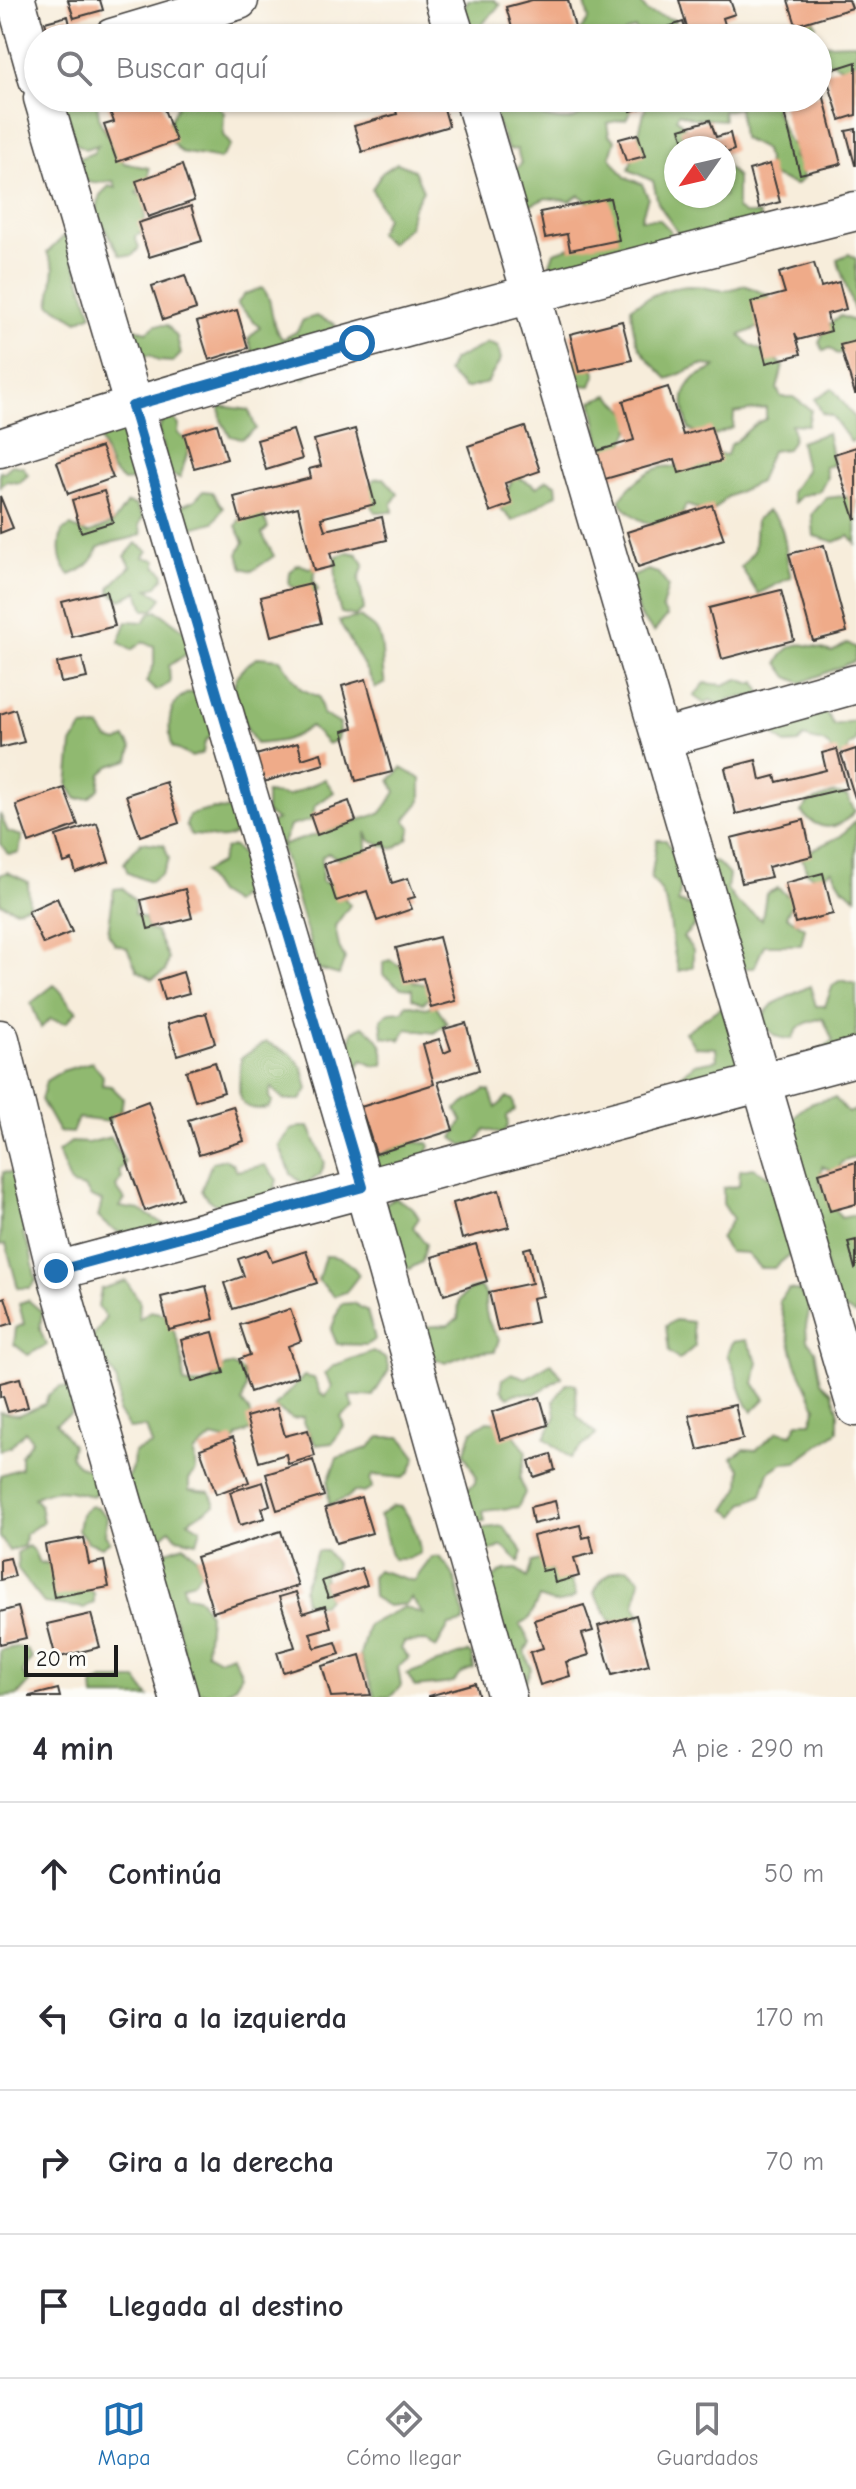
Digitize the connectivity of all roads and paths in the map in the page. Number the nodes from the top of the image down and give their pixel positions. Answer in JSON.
{"nodes":[{"id":1,"x":16,"y":0,"type":"edge"},
{"id":2,"x":239,"y":0,"type":"edge"},
{"id":3,"x":444,"y":0,"type":"edge"},
{"id":4,"x":159,"y":24,"type":"edge"},
{"id":5,"x":452,"y":24,"type":"edge"},
{"id":6,"x":24,"y":27,"type":"edge"},
{"id":7,"x":47,"y":112,"type":"edge"},
{"id":8,"x":478,"y":112,"type":"edge"},
{"id":9,"x":856,"y":211,"type":"edge"},
{"id":10,"x":533,"y":292,"type":"junction"},
{"id":11,"x":132,"y":406,"type":"junction"},
{"id":12,"x":0,"y":448,"type":"edge"},
{"id":13,"x":856,"y":684,"type":"edge"},
{"id":14,"x":661,"y":739,"type":"junction"},
{"id":15,"x":0,"y":1039,"type":"edge"},
{"id":16,"x":856,"y":1057,"type":"edge"},
{"id":17,"x":761,"y":1081,"type":"junction"},
{"id":18,"x":363,"y":1187,"type":"junction"},
{"id":19,"x":56,"y":1271,"type":"junction"},
{"id":20,"x":856,"y":1407,"type":"edge"},
{"id":21,"x":179,"y":1697,"type":"edge"},
{"id":22,"x":507,"y":1697,"type":"edge"}],
"edges":[{"from":1,"to":6,"type":"street"},
{"from":2,"to":4,"type":"street"},
{"from":3,"to":5,"type":"street"},
{"from":7,"to":11,"type":"street"},
{"from":8,"to":10,"type":"street"},
{"from":9,"to":10,"type":"street"},
{"from":10,"to":11,"type":"street"},
{"from":10,"to":14,"type":"street"},
{"from":11,"to":12,"type":"street"},
{"from":11,"to":18,"type":"street"},
{"from":13,"to":14,"type":"street"},
{"from":14,"to":17,"type":"street"},
{"from":15,"to":19,"type":"street"},
{"from":16,"to":17,"type":"street"},
{"from":17,"to":18,"type":"street"},
{"from":17,"to":20,"type":"street"},
{"from":18,"to":19,"type":"street"},
{"from":18,"to":22,"type":"street"},
{"from":19,"to":21,"type":"street"}]}
